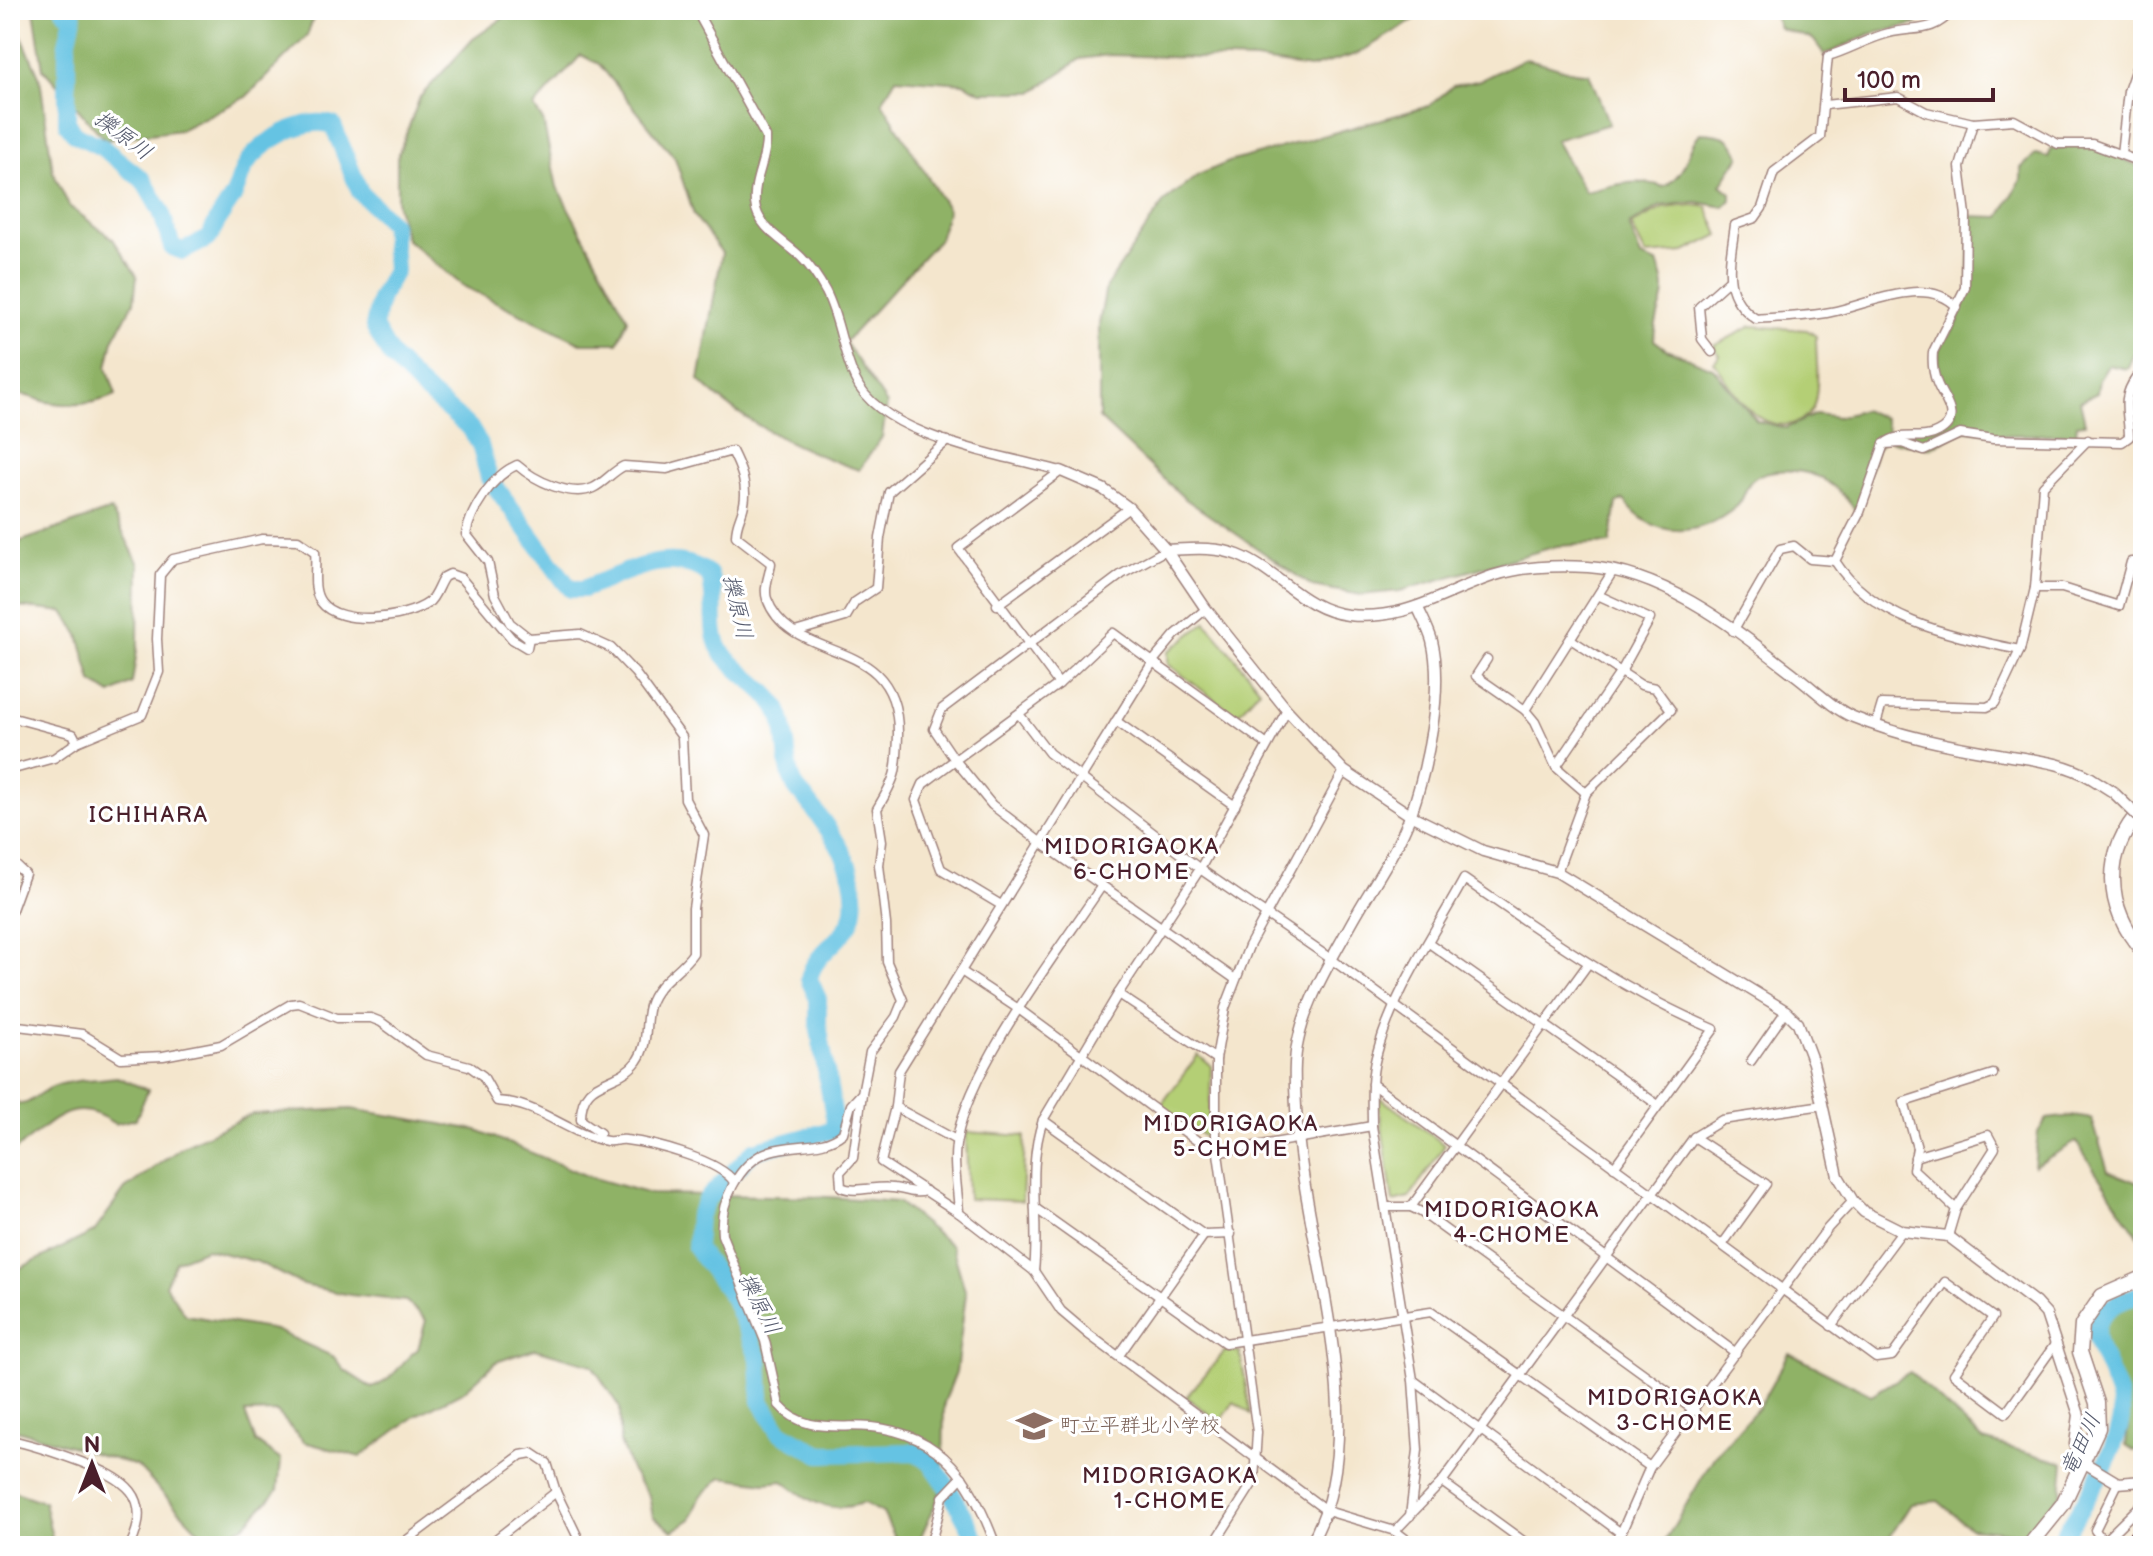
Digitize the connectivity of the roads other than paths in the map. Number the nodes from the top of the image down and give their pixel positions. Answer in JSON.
{"nodes":[{"id":1,"x":696,"y":10,"type":"edge"},
{"id":2,"x":1953,"y":10,"type":"edge"},
{"id":3,"x":2143,"y":48,"type":"edge"},
{"id":4,"x":1825,"y":105,"type":"junction"},
{"id":5,"x":1973,"y":123,"type":"junction"},
{"id":6,"x":2121,"y":154,"type":"junction"},
{"id":7,"x":2143,"y":163,"type":"edge"},
{"id":8,"x":1728,"y":281,"type":"junction"},
{"id":9,"x":1957,"y":307,"type":"junction"},
{"id":10,"x":1712,"y":352,"type":"dead end"},
{"id":11,"x":2143,"y":378,"type":"edge"},
{"id":12,"x":2088,"y":440,"type":"junction"},
{"id":13,"x":947,"y":441,"type":"junction"},
{"id":14,"x":1884,"y":444,"type":"junction"},
{"id":15,"x":1061,"y":471,"type":"junction"},
{"id":16,"x":1129,"y":508,"type":"junction"},
{"id":17,"x":1166,"y":550,"type":"junction"},
{"id":18,"x":1835,"y":561,"type":"junction"},
{"id":19,"x":2143,"y":562,"type":"edge"},
{"id":20,"x":1613,"y":571,"type":"junction"},
{"id":21,"x":2035,"y":588,"type":"junction"},
{"id":22,"x":1600,"y":596,"type":"junction"},
{"id":23,"x":997,"y":605,"type":"junction"},
{"id":24,"x":1418,"y":608,"type":"junction"},
{"id":25,"x":1206,"y":609,"type":"junction"},
{"id":26,"x":1733,"y":631,"type":"junction"},
{"id":27,"x":795,"y":632,"type":"junction"},
{"id":28,"x":529,"y":638,"type":"junction"},
{"id":29,"x":1572,"y":640,"type":"junction"},
{"id":30,"x":1031,"y":645,"type":"junction"},
{"id":31,"x":2020,"y":650,"type":"junction"},
{"id":32,"x":1487,"y":659,"type":"dead end"},
{"id":33,"x":1154,"y":660,"type":"junction"},
{"id":34,"x":1622,"y":670,"type":"junction"},
{"id":35,"x":1059,"y":684,"type":"junction"},
{"id":36,"x":1287,"y":710,"type":"junction"},
{"id":37,"x":1525,"y":710,"type":"junction"},
{"id":38,"x":1019,"y":714,"type":"junction"},
{"id":39,"x":10,"y":717,"type":"edge"},
{"id":40,"x":1116,"y":721,"type":"junction"},
{"id":41,"x":1876,"y":724,"type":"junction"},
{"id":42,"x":77,"y":742,"type":"junction"},
{"id":43,"x":1266,"y":744,"type":"junction"},
{"id":44,"x":955,"y":760,"type":"junction"},
{"id":45,"x":1556,"y":767,"type":"junction"},
{"id":46,"x":10,"y":770,"type":"edge"},
{"id":47,"x":1344,"y":771,"type":"junction"},
{"id":48,"x":1082,"y":779,"type":"junction"},
{"id":49,"x":1586,"y":793,"type":"junction"},
{"id":50,"x":1235,"y":806,"type":"junction"},
{"id":51,"x":2143,"y":808,"type":"edge"},
{"id":52,"x":1410,"y":815,"type":"junction"},
{"id":53,"x":2143,"y":821,"type":"edge"},
{"id":54,"x":1040,"y":842,"type":"junction"},
{"id":55,"x":10,"y":860,"type":"edge"},
{"id":56,"x":1200,"y":869,"type":"junction"},
{"id":57,"x":1557,"y":872,"type":"junction"},
{"id":58,"x":1101,"y":887,"type":"junction"},
{"id":59,"x":1001,"y":905,"type":"junction"},
{"id":60,"x":10,"y":915,"type":"edge"},
{"id":61,"x":1267,"y":915,"type":"junction"},
{"id":62,"x":1159,"y":928,"type":"junction"},
{"id":63,"x":1429,"y":943,"type":"junction"},
{"id":64,"x":2143,"y":951,"type":"edge"},
{"id":65,"x":1331,"y":959,"type":"junction"},
{"id":66,"x":1588,"y":964,"type":"junction"},
{"id":67,"x":961,"y":971,"type":"junction"},
{"id":68,"x":1235,"y":979,"type":"junction"},
{"id":69,"x":1118,"y":994,"type":"junction"},
{"id":70,"x":1394,"y":1008,"type":"junction"},
{"id":71,"x":1020,"y":1010,"type":"junction"},
{"id":72,"x":1786,"y":1011,"type":"junction"},
{"id":73,"x":10,"y":1025,"type":"edge"},
{"id":74,"x":1545,"y":1025,"type":"junction"},
{"id":75,"x":1082,"y":1056,"type":"junction"},
{"id":76,"x":1216,"y":1059,"type":"junction"},
{"id":77,"x":1751,"y":1061,"type":"dead end"},
{"id":78,"x":1993,"y":1074,"type":"dead end"},
{"id":79,"x":1372,"y":1084,"type":"junction"},
{"id":80,"x":1499,"y":1084,"type":"junction"},
{"id":81,"x":862,"y":1093,"type":"junction"},
{"id":82,"x":1658,"y":1105,"type":"junction"},
{"id":83,"x":1823,"y":1105,"type":"junction"},
{"id":84,"x":895,"y":1107,"type":"junction"},
{"id":85,"x":1043,"y":1120,"type":"junction"},
{"id":86,"x":1372,"y":1126,"type":"junction"},
{"id":87,"x":1694,"y":1137,"type":"junction"},
{"id":88,"x":1297,"y":1139,"type":"junction"},
{"id":89,"x":624,"y":1140,"type":"junction"},
{"id":90,"x":956,"y":1140,"type":"junction"},
{"id":91,"x":1454,"y":1144,"type":"junction"},
{"id":92,"x":1220,"y":1152,"type":"junction"},
{"id":93,"x":1915,"y":1157,"type":"junction"},
{"id":94,"x":1614,"y":1167,"type":"junction"},
{"id":95,"x":730,"y":1177,"type":"junction"},
{"id":96,"x":926,"y":1191,"type":"junction"},
{"id":97,"x":1651,"y":1193,"type":"junction"},
{"id":98,"x":1853,"y":1201,"type":"junction"},
{"id":99,"x":1386,"y":1207,"type":"junction"},
{"id":100,"x":1411,"y":1207,"type":"junction"},
{"id":101,"x":1035,"y":1208,"type":"junction"},
{"id":102,"x":1956,"y":1209,"type":"junction"},
{"id":103,"x":959,"y":1213,"type":"junction"},
{"id":104,"x":1902,"y":1231,"type":"junction"},
{"id":105,"x":1231,"y":1234,"type":"junction"},
{"id":106,"x":1204,"y":1235,"type":"junction"},
{"id":107,"x":1948,"y":1236,"type":"junction"},
{"id":108,"x":1722,"y":1245,"type":"junction"},
{"id":109,"x":1607,"y":1254,"type":"junction"},
{"id":110,"x":1034,"y":1271,"type":"junction"},
{"id":111,"x":2143,"y":1278,"type":"edge"},
{"id":112,"x":1784,"y":1290,"type":"junction"},
{"id":113,"x":1162,"y":1296,"type":"junction"},
{"id":114,"x":1562,"y":1316,"type":"junction"},
{"id":115,"x":1405,"y":1317,"type":"junction"},
{"id":116,"x":1831,"y":1326,"type":"junction"},
{"id":117,"x":1328,"y":1327,"type":"junction"},
{"id":118,"x":1245,"y":1339,"type":"junction"},
{"id":119,"x":2056,"y":1343,"type":"junction"},
{"id":120,"x":1736,"y":1353,"type":"junction"},
{"id":121,"x":1120,"y":1354,"type":"junction"},
{"id":122,"x":1519,"y":1373,"type":"junction"},
{"id":123,"x":1413,"y":1380,"type":"junction"},
{"id":124,"x":1695,"y":1411,"type":"junction"},
{"id":125,"x":1481,"y":1428,"type":"junction"},
{"id":126,"x":10,"y":1440,"type":"edge"},
{"id":127,"x":1254,"y":1456,"type":"junction"},
{"id":128,"x":2087,"y":1466,"type":"junction"},
{"id":129,"x":1650,"y":1467,"type":"junction"},
{"id":130,"x":962,"y":1477,"type":"junction"},
{"id":131,"x":2143,"y":1481,"type":"edge"},
{"id":132,"x":1442,"y":1482,"type":"junction"},
{"id":133,"x":2114,"y":1482,"type":"junction"},
{"id":134,"x":556,"y":1492,"type":"junction"},
{"id":135,"x":2143,"y":1503,"type":"edge"},
{"id":136,"x":1327,"y":1511,"type":"junction"},
{"id":137,"x":1410,"y":1516,"type":"junction"},
{"id":138,"x":1395,"y":1531,"type":"junction"},
{"id":139,"x":1621,"y":1533,"type":"junction"},
{"id":140,"x":2101,"y":1544,"type":"edge"},
{"id":141,"x":580,"y":1545,"type":"edge"},
{"id":142,"x":130,"y":1546,"type":"edge"},
{"id":143,"x":399,"y":1546,"type":"edge"},
{"id":144,"x":487,"y":1546,"type":"edge"},
{"id":145,"x":930,"y":1546,"type":"edge"},
{"id":146,"x":996,"y":1546,"type":"edge"},
{"id":147,"x":1213,"y":1546,"type":"edge"},
{"id":148,"x":1309,"y":1546,"type":"edge"},
{"id":149,"x":1415,"y":1546,"type":"edge"},
{"id":150,"x":1530,"y":1546,"type":"edge"},
{"id":151,"x":1611,"y":1546,"type":"edge"},
{"id":152,"x":2029,"y":1546,"type":"edge"}],
"edges":[{"from":1,"to":13,"type":"street"},
{"from":2,"to":4,"type":"street"},
{"from":3,"to":6,"type":"street"},
{"from":4,"to":5,"type":"street"},
{"from":4,"to":8,"type":"street"},
{"from":5,"to":6,"type":"street"},
{"from":5,"to":9,"type":"street"},
{"from":6,"to":7,"type":"street"},
{"from":8,"to":9,"type":"street"},
{"from":8,"to":10,"type":"street"},
{"from":9,"to":14,"type":"street"},
{"from":11,"to":12,"type":"street"},
{"from":12,"to":14,"type":"street"},
{"from":12,"to":21,"type":"street"},
{"from":13,"to":15,"type":"street"},
{"from":13,"to":27,"type":"street"},
{"from":14,"to":18,"type":"street"},
{"from":15,"to":16,"type":"street"},
{"from":15,"to":23,"type":"street"},
{"from":16,"to":17,"type":"street"},
{"from":16,"to":23,"type":"street"},
{"from":17,"to":24,"type":"street"},
{"from":17,"to":25,"type":"street"},
{"from":17,"to":30,"type":"street"},
{"from":18,"to":26,"type":"street"},
{"from":18,"to":31,"type":"street"},
{"from":19,"to":21,"type":"street"},
{"from":20,"to":22,"type":"street"},
{"from":20,"to":24,"type":"street"},
{"from":20,"to":26,"type":"street"},
{"from":21,"to":31,"type":"street"},
{"from":22,"to":29,"type":"street"},
{"from":22,"to":34,"type":"street"},
{"from":23,"to":30,"type":"street"},
{"from":24,"to":52,"type":"street"},
{"from":25,"to":33,"type":"street"},
{"from":25,"to":36,"type":"street"},
{"from":26,"to":41,"type":"street"},
{"from":27,"to":28,"type":"street"},
{"from":27,"to":81,"type":"street"},
{"from":28,"to":42,"type":"street"},
{"from":28,"to":89,"type":"street"},
{"from":29,"to":34,"type":"street"},
{"from":29,"to":37,"type":"street"},
{"from":30,"to":35,"type":"street"},
{"from":30,"to":44,"type":"street"},
{"from":31,"to":41,"type":"street"},
{"from":32,"to":37,"type":"street"},
{"from":33,"to":35,"type":"street"},
{"from":33,"to":40,"type":"street"},
{"from":33,"to":43,"type":"street"},
{"from":34,"to":45,"type":"street"},
{"from":34,"to":49,"type":"street"},
{"from":35,"to":38,"type":"street"},
{"from":36,"to":43,"type":"street"},
{"from":36,"to":47,"type":"street"},
{"from":37,"to":45,"type":"street"},
{"from":38,"to":44,"type":"street"},
{"from":38,"to":48,"type":"street"},
{"from":39,"to":42,"type":"street"},
{"from":40,"to":48,"type":"street"},
{"from":40,"to":50,"type":"street"},
{"from":41,"to":53,"type":"street","bridge":true},
{"from":42,"to":46,"type":"street"},
{"from":43,"to":50,"type":"street"},
{"from":44,"to":54,"type":"street"},
{"from":44,"to":59,"type":"street"},
{"from":45,"to":49,"type":"street"},
{"from":47,"to":52,"type":"street"},
{"from":47,"to":61,"type":"street"},
{"from":48,"to":54,"type":"street"},
{"from":48,"to":56,"type":"street"},
{"from":49,"to":57,"type":"street"},
{"from":50,"to":56,"type":"street"},
{"from":51,"to":64,"type":"highway"},
{"from":52,"to":57,"type":"street"},
{"from":52,"to":65,"type":"street"},
{"from":54,"to":58,"type":"street"},
{"from":54,"to":59,"type":"street"},
{"from":55,"to":60,"type":"street"},
{"from":56,"to":61,"type":"street"},
{"from":56,"to":62,"type":"street"},
{"from":57,"to":72,"type":"street"},
{"from":58,"to":62,"type":"street"},
{"from":58,"to":71,"type":"street"},
{"from":59,"to":67,"type":"street"},
{"from":61,"to":65,"type":"street"},
{"from":61,"to":68,"type":"street"},
{"from":62,"to":68,"type":"street"},
{"from":62,"to":69,"type":"street"},
{"from":63,"to":66,"type":"street"},
{"from":63,"to":70,"type":"street"},
{"from":63,"to":74,"type":"street"},
{"from":65,"to":70,"type":"street"},
{"from":65,"to":88,"type":"street"},
{"from":66,"to":74,"type":"street"},
{"from":66,"to":82,"type":"street"},
{"from":67,"to":71,"type":"street"},
{"from":67,"to":84,"type":"street"},
{"from":68,"to":76,"type":"street"},
{"from":69,"to":75,"type":"street"},
{"from":69,"to":76,"type":"street"},
{"from":70,"to":79,"type":"street"},
{"from":70,"to":80,"type":"street"},
{"from":71,"to":75,"type":"street"},
{"from":71,"to":90,"type":"street"},
{"from":72,"to":77,"type":"street"},
{"from":72,"to":83,"type":"street"},
{"from":73,"to":89,"type":"street"},
{"from":74,"to":80,"type":"street"},
{"from":74,"to":82,"type":"street"},
{"from":75,"to":85,"type":"street"},
{"from":75,"to":92,"type":"street"},
{"from":76,"to":92,"type":"street"},
{"from":78,"to":93,"type":"street"},
{"from":79,"to":86,"type":"street"},
{"from":79,"to":91,"type":"street"},
{"from":80,"to":91,"type":"street"},
{"from":80,"to":94,"type":"street"},
{"from":81,"to":95,"type":"street"},
{"from":81,"to":96,"type":"street"},
{"from":82,"to":94,"type":"street"},
{"from":83,"to":87,"type":"street"},
{"from":83,"to":98,"type":"street"},
{"from":84,"to":90,"type":"street"},
{"from":84,"to":96,"type":"street"},
{"from":85,"to":101,"type":"street"},
{"from":85,"to":106,"type":"street"},
{"from":86,"to":88,"type":"street"},
{"from":86,"to":99,"type":"street"},
{"from":87,"to":97,"type":"street"},
{"from":87,"to":108,"type":"street"},
{"from":88,"to":92,"type":"street"},
{"from":88,"to":117,"type":"street"},
{"from":89,"to":95,"type":"street"},
{"from":90,"to":103,"type":"street"},
{"from":91,"to":100,"type":"street"},
{"from":91,"to":109,"type":"street"},
{"from":92,"to":105,"type":"street"},
{"from":93,"to":102,"type":"street"},
{"from":93,"to":102,"type":"street"},
{"from":94,"to":97,"type":"street"},
{"from":95,"to":130,"type":"street"},
{"from":96,"to":103,"type":"street"},
{"from":97,"to":108,"type":"street"},
{"from":97,"to":109,"type":"street"},
{"from":98,"to":104,"type":"street"},
{"from":98,"to":112,"type":"street"},
{"from":99,"to":100,"type":"street"},
{"from":99,"to":115,"type":"street"},
{"from":100,"to":114,"type":"street"},
{"from":101,"to":110,"type":"street"},
{"from":101,"to":113,"type":"street"},
{"from":102,"to":107,"type":"street"},
{"from":103,"to":110,"type":"street"},
{"from":104,"to":107,"type":"street"},
{"from":104,"to":116,"type":"street"},
{"from":105,"to":106,"type":"street"},
{"from":105,"to":118,"type":"street"},
{"from":106,"to":113,"type":"street"},
{"from":107,"to":119,"type":"street"},
{"from":108,"to":112,"type":"street"},
{"from":109,"to":114,"type":"street"},
{"from":109,"to":120,"type":"street"},
{"from":110,"to":121,"type":"street"},
{"from":111,"to":128,"type":"highway"},
{"from":112,"to":116,"type":"street"},
{"from":112,"to":120,"type":"street"},
{"from":113,"to":118,"type":"street"},
{"from":113,"to":121,"type":"street"},
{"from":114,"to":122,"type":"street"},
{"from":114,"to":124,"type":"street"},
{"from":115,"to":117,"type":"street"},
{"from":115,"to":122,"type":"street"},
{"from":115,"to":123,"type":"street"},
{"from":116,"to":119,"type":"street"},
{"from":117,"to":118,"type":"street"},
{"from":117,"to":136,"type":"street"},
{"from":118,"to":127,"type":"street"},
{"from":119,"to":128,"type":"street"},
{"from":120,"to":124,"type":"street"},
{"from":121,"to":127,"type":"street"},
{"from":122,"to":125,"type":"street"},
{"from":122,"to":129,"type":"street"},
{"from":123,"to":125,"type":"street"},
{"from":123,"to":137,"type":"street"},
{"from":124,"to":129,"type":"street"},
{"from":125,"to":132,"type":"street"},
{"from":125,"to":139,"type":"street"},
{"from":126,"to":142,"type":"street"},
{"from":127,"to":136,"type":"street"},
{"from":127,"to":147,"type":"street"},
{"from":128,"to":133,"type":"street"},
{"from":128,"to":152,"type":"highway"},
{"from":129,"to":139,"type":"street"},
{"from":130,"to":145,"type":"street"},
{"from":130,"to":146,"type":"street"},
{"from":131,"to":133,"type":"street"},
{"from":132,"to":137,"type":"street"},
{"from":132,"to":150,"type":"street"},
{"from":133,"to":140,"type":"street"},
{"from":134,"to":141,"type":"street"},
{"from":134,"to":143,"type":"street"},
{"from":134,"to":144,"type":"street"},
{"from":135,"to":140,"type":"street"},
{"from":136,"to":138,"type":"street"},
{"from":136,"to":148,"type":"street"},
{"from":137,"to":138,"type":"street"},
{"from":138,"to":149,"type":"street"},
{"from":139,"to":151,"type":"street"}]}
